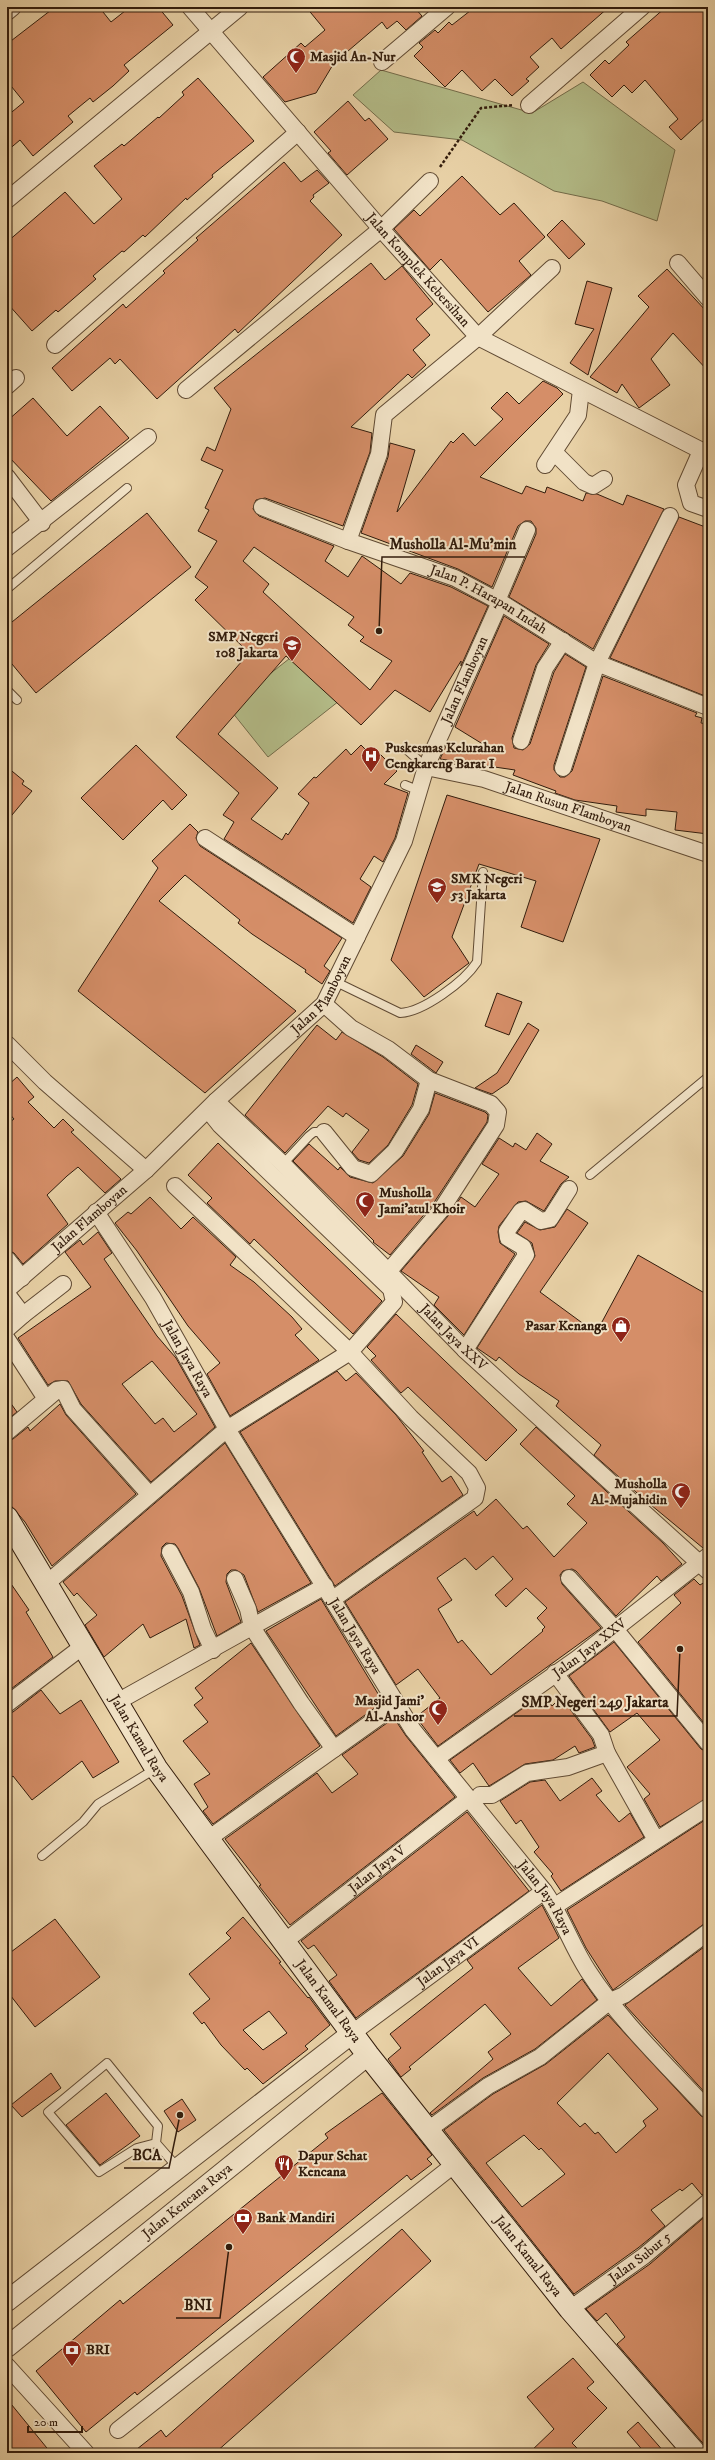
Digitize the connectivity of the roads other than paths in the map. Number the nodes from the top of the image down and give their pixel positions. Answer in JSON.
{"nodes":[{"id":1,"x":13,"y":7,"type":"edge"},
{"id":2,"x":190,"y":7,"type":"edge"},
{"id":3,"x":240,"y":7,"type":"edge"},
{"id":4,"x":447,"y":7,"type":"edge"},
{"id":5,"x":642,"y":7,"type":"edge"},
{"id":6,"x":7,"y":12,"type":"edge"},
{"id":7,"x":212,"y":31,"type":"junction"},
{"id":8,"x":382,"y":62,"type":"dead end"},
{"id":9,"x":529,"y":105,"type":"road end"},
{"id":10,"x":298,"y":132,"type":"junction"},
{"id":11,"x":430,"y":181,"type":"road end"},
{"id":12,"x":7,"y":200,"type":"edge"},
{"id":13,"x":381,"y":229,"type":"junction"},
{"id":14,"x":678,"y":263,"type":"dead end"},
{"id":15,"x":552,"y":268,"type":"dead end"},
{"id":16,"x":708,"y":298,"type":"edge"},
{"id":17,"x":478,"y":337,"type":"junction"},
{"id":18,"x":55,"y":345,"type":"dead end"},
{"id":19,"x":186,"y":390,"type":"dead end"},
{"id":20,"x":581,"y":390,"type":"junction"},
{"id":21,"x":148,"y":437,"type":"dead end"},
{"id":22,"x":554,"y":452,"type":"junction"},
{"id":23,"x":705,"y":453,"type":"edge"},
{"id":24,"x":545,"y":465,"type":"dead end"},
{"id":25,"x":7,"y":477,"type":"edge"},
{"id":26,"x":604,"y":479,"type":"dead end"},
{"id":27,"x":127,"y":488,"type":"dead end"},
{"id":28,"x":262,"y":507,"type":"dead end"},
{"id":29,"x":708,"y":509,"type":"edge"},
{"id":30,"x":670,"y":516,"type":"dead end"},
{"id":31,"x":42,"y":523,"type":"junction"},
{"id":32,"x":527,"y":530,"type":"dead end"},
{"id":33,"x":348,"y":541,"type":"junction"},
{"id":34,"x":7,"y":548,"type":"edge"},
{"id":35,"x":7,"y":589,"type":"edge"},
{"id":36,"x":498,"y":601,"type":"junction"},
{"id":37,"x":563,"y":641,"type":"junction"},
{"id":38,"x":597,"y":663,"type":"junction"},
{"id":39,"x":7,"y":690,"type":"edge"},
{"id":40,"x":17,"y":700,"type":"dead end"},
{"id":41,"x":708,"y":708,"type":"edge"},
{"id":42,"x":521,"y":741,"type":"dead end"},
{"id":43,"x":406,"y":749,"type":"dead end"},
{"id":44,"x":426,"y":767,"type":"junction"},
{"id":45,"x":563,"y":768,"type":"dead end"},
{"id":46,"x":205,"y":838,"type":"dead end"},
{"id":47,"x":708,"y":854,"type":"edge"},
{"id":48,"x":483,"y":872,"type":"dead end"},
{"id":49,"x":357,"y":937,"type":"junction"},
{"id":50,"x":336,"y":982,"type":"junction"},
{"id":51,"x":324,"y":1004,"type":"junction"},
{"id":52,"x":7,"y":1044,"type":"edge"},
{"id":53,"x":708,"y":1077,"type":"edge"},
{"id":54,"x":429,"y":1080,"type":"junction"},
{"id":55,"x":212,"y":1106,"type":"junction"},
{"id":56,"x":324,"y":1132,"type":"joint"},
{"id":57,"x":283,"y":1164,"type":"junction"},
{"id":58,"x":146,"y":1170,"type":"junction"},
{"id":59,"x":590,"y":1175,"type":"dead end"},
{"id":60,"x":175,"y":1186,"type":"dead end"},
{"id":61,"x":569,"y":1189,"type":"dead end"},
{"id":62,"x":96,"y":1212,"type":"junction"},
{"id":63,"x":7,"y":1259,"type":"edge"},
{"id":64,"x":388,"y":1272,"type":"junction"},
{"id":65,"x":22,"y":1278,"type":"junction"},
{"id":66,"x":63,"y":1284,"type":"dead end"},
{"id":67,"x":7,"y":1290,"type":"edge"},
{"id":68,"x":7,"y":1294,"type":"edge"},
{"id":69,"x":23,"y":1315,"type":"junction"},
{"id":70,"x":7,"y":1329,"type":"edge"},
{"id":71,"x":7,"y":1339,"type":"edge"},
{"id":72,"x":465,"y":1350,"type":"junction"},
{"id":73,"x":350,"y":1352,"type":"junction"},
{"id":74,"x":46,"y":1399,"type":"junction"},
{"id":75,"x":227,"y":1429,"type":"junction"},
{"id":76,"x":7,"y":1432,"type":"edge"},
{"id":77,"x":149,"y":1494,"type":"junction"},
{"id":78,"x":7,"y":1518,"type":"edge"},
{"id":79,"x":170,"y":1552,"type":"dead end"},
{"id":80,"x":706,"y":1563,"type":"edge"},
{"id":81,"x":569,"y":1578,"type":"dead end"},
{"id":82,"x":235,"y":1579,"type":"dead end"},
{"id":83,"x":46,"y":1584,"type":"junction"},
{"id":84,"x":329,"y":1593,"type":"junction"},
{"id":85,"x":252,"y":1627,"type":"junction"},
{"id":86,"x":615,"y":1629,"type":"junction"},
{"id":87,"x":82,"y":1647,"type":"junction"},
{"id":88,"x":213,"y":1650,"type":"junction"},
{"id":89,"x":555,"y":1673,"type":"junction"},
{"id":90,"x":117,"y":1702,"type":"junction"},
{"id":91,"x":7,"y":1704,"type":"edge"},
{"id":92,"x":397,"y":1704,"type":"junction"},
{"id":93,"x":708,"y":1743,"type":"edge"},
{"id":94,"x":334,"y":1749,"type":"junction"},
{"id":95,"x":607,"y":1753,"type":"junction"},
{"id":96,"x":437,"y":1758,"type":"junction"},
{"id":97,"x":156,"y":1768,"type":"junction"},
{"id":98,"x":474,"y":1796,"type":"junction"},
{"id":99,"x":708,"y":1807,"type":"edge"},
{"id":100,"x":208,"y":1840,"type":"junction"},
{"id":101,"x":656,"y":1840,"type":"junction"},
{"id":102,"x":42,"y":1856,"type":"dead end"},
{"id":103,"x":544,"y":1890,"type":"junction"},
{"id":104,"x":555,"y":1906,"type":"junction"},
{"id":105,"x":708,"y":1932,"type":"edge"},
{"id":106,"x":284,"y":1942,"type":"junction"},
{"id":107,"x":610,"y":2001,"type":"junction"},
{"id":108,"x":351,"y":2034,"type":"junction"},
{"id":109,"x":368,"y":2056,"type":"junction"},
{"id":110,"x":705,"y":2101,"type":"edge"},
{"id":111,"x":428,"y":2130,"type":"junction"},
{"id":112,"x":156,"y":2143,"type":"junction"},
{"id":113,"x":454,"y":2164,"type":"junction"},
{"id":114,"x":178,"y":2168,"type":"junction"},
{"id":115,"x":708,"y":2202,"type":"edge"},
{"id":116,"x":7,"y":2301,"type":"edge"},
{"id":117,"x":570,"y":2309,"type":"junction"},
{"id":118,"x":7,"y":2347,"type":"edge"},
{"id":119,"x":7,"y":2366,"type":"edge"},
{"id":120,"x":118,"y":2430,"type":"dead end"},
{"id":121,"x":708,"y":2448,"type":"edge"},
{"id":122,"x":86,"y":2453,"type":"edge"},
{"id":123,"x":694,"y":2453,"type":"edge"},
{"id":124,"x":700,"y":2453,"type":"edge"}],
"edges":[{"from":1,"to":6,"type":"street"},
{"from":2,"to":7,"type":"street","name":"Jalan Komplek Kebersihan"},
{"from":3,"to":7,"type":"street"},
{"from":4,"to":8,"type":"street"},
{"from":5,"to":9,"type":"street"},
{"from":7,"to":10,"type":"street","name":"Jalan Komplek Kebersihan"},
{"from":7,"to":12,"type":"street"},
{"from":10,"to":13,"type":"street","name":"Jalan Komplek Kebersihan"},
{"from":10,"to":18,"type":"street"},
{"from":11,"to":13,"type":"street"},
{"from":13,"to":17,"type":"street","name":"Jalan Komplek Kebersihan"},
{"from":13,"to":19,"type":"street"},
{"from":14,"to":16,"type":"street"},
{"from":15,"to":17,"type":"street"},
{"from":17,"to":20,"type":"street","name":"Jalan Komplek Kebersihan"},
{"from":17,"to":33,"type":"street"},
{"from":20,"to":22,"type":"street"},
{"from":20,"to":23,"type":"street","name":"Jalan Komplek Kebersihan"},
{"from":21,"to":31,"type":"street"},
{"from":22,"to":24,"type":"street"},
{"from":22,"to":26,"type":"street"},
{"from":23,"to":29,"type":"street"},
{"from":25,"to":31,"type":"street"},
{"from":27,"to":35,"type":"lane"},
{"from":28,"to":33,"type":"street","name":"Jalan P. Harapan Indah"},
{"from":30,"to":38,"type":"street"},
{"from":31,"to":34,"type":"street"},
{"from":32,"to":36,"type":"street","name":"Jalan Flamboyan"},
{"from":33,"to":36,"type":"street","name":"Jalan P. Harapan Indah"},
{"from":36,"to":37,"type":"street","name":"Jalan P. Harapan Indah"},
{"from":36,"to":44,"type":"street","name":"Jalan Flamboyan"},
{"from":37,"to":38,"type":"street","name":"Jalan P. Harapan Indah"},
{"from":37,"to":42,"type":"street"},
{"from":38,"to":41,"type":"street","name":"Jalan P. Harapan Indah"},
{"from":38,"to":45,"type":"street"},
{"from":39,"to":40,"type":"lane"},
{"from":43,"to":44,"type":"lane"},
{"from":44,"to":47,"type":"street","name":"Jalan Rusun Flamboyan"},
{"from":44,"to":49,"type":"street","name":"Jalan Flamboyan"},
{"from":46,"to":49,"type":"street"},
{"from":48,"to":50,"type":"lane"},
{"from":49,"to":50,"type":"street","name":"Jalan Flamboyan"},
{"from":50,"to":51,"type":"street","name":"Jalan Flamboyan"},
{"from":51,"to":54,"type":"street"},
{"from":51,"to":55,"type":"street","name":"Jalan Flamboyan"},
{"from":52,"to":58,"type":"street"},
{"from":53,"to":59,"type":"lane"},
{"from":54,"to":56,"type":"street"},
{"from":54,"to":64,"type":"street"},
{"from":55,"to":57,"type":"street","name":"Jalan Jaya XXV"},
{"from":55,"to":58,"type":"street","name":"Jalan Flamboyan"},
{"from":55,"to":73,"type":"street"},
{"from":56,"to":57,"type":"lane"},
{"from":57,"to":64,"type":"street","name":"Jalan Jaya XXV"},
{"from":58,"to":62,"type":"street","name":"Jalan Flamboyan"},
{"from":60,"to":73,"type":"street"},
{"from":61,"to":72,"type":"street"},
{"from":62,"to":65,"type":"street","name":"Jalan Flamboyan"},
{"from":62,"to":75,"type":"street","name":"Jalan Jaya Raya"},
{"from":63,"to":65,"type":"street"},
{"from":64,"to":72,"type":"street","name":"Jalan Jaya XXV"},
{"from":65,"to":67,"type":"street","name":"Jalan Flamboyan"},
{"from":66,"to":69,"type":"street"},
{"from":68,"to":69,"type":"street"},
{"from":69,"to":70,"type":"street"},
{"from":71,"to":74,"type":"street"},
{"from":72,"to":80,"type":"street","name":"Jalan Jaya XXV"},
{"from":73,"to":75,"type":"street"},
{"from":73,"to":84,"type":"street"},
{"from":74,"to":76,"type":"street"},
{"from":74,"to":77,"type":"street"},
{"from":75,"to":77,"type":"street"},
{"from":75,"to":84,"type":"street","name":"Jalan Jaya Raya"},
{"from":77,"to":83,"type":"street"},
{"from":78,"to":83,"type":"main road","name":"Jalan Kamal Raya"},
{"from":79,"to":88,"type":"street"},
{"from":80,"to":86,"type":"street","name":"Jalan Jaya XXV"},
{"from":81,"to":86,"type":"street"},
{"from":82,"to":85,"type":"street"},
{"from":83,"to":87,"type":"main road","name":"Jalan Kamal Raya"},
{"from":84,"to":85,"type":"street"},
{"from":84,"to":92,"type":"street","name":"Jalan Jaya Raya"},
{"from":85,"to":88,"type":"street"},
{"from":85,"to":94,"type":"street"},
{"from":86,"to":89,"type":"street","name":"Jalan Jaya XXV"},
{"from":86,"to":93,"type":"street"},
{"from":87,"to":90,"type":"main road","name":"Jalan Kamal Raya"},
{"from":87,"to":91,"type":"street"},
{"from":88,"to":90,"type":"street"},
{"from":89,"to":95,"type":"street"},
{"from":89,"to":96,"type":"street","name":"Jalan Jaya XXV"},
{"from":90,"to":97,"type":"main road","name":"Jalan Kamal Raya"},
{"from":92,"to":94,"type":"street"},
{"from":92,"to":96,"type":"street","name":"Jalan Jaya Raya"},
{"from":94,"to":100,"type":"street"},
{"from":95,"to":98,"type":"street"},
{"from":95,"to":101,"type":"street"},
{"from":96,"to":98,"type":"street","name":"Jalan Jaya Raya"},
{"from":97,"to":100,"type":"main road","name":"Jalan Kamal Raya"},
{"from":97,"to":102,"type":"lane"},
{"from":98,"to":103,"type":"street","name":"Jalan Jaya Raya"},
{"from":98,"to":106,"type":"street","name":"Jalan Jaya V"},
{"from":99,"to":101,"type":"street"},
{"from":100,"to":106,"type":"main road","name":"Jalan Kamal Raya"},
{"from":101,"to":104,"type":"street"},
{"from":103,"to":104,"type":"street","name":"Jalan Jaya Raya"},
{"from":103,"to":108,"type":"street","name":"Jalan Jaya VI"},
{"from":104,"to":107,"type":"street","name":"Jalan Jaya Raya"},
{"from":105,"to":107,"type":"street"},
{"from":106,"to":108,"type":"main road","name":"Jalan Kamal Raya"},
{"from":107,"to":110,"type":"street","name":"Jalan Jaya Raya"},
{"from":107,"to":111,"type":"street"},
{"from":108,"to":109,"type":"main road","name":"Jalan Kamal Raya"},
{"from":108,"to":114,"type":"street"},
{"from":109,"to":111,"type":"main road","name":"Jalan Kamal Raya"},
{"from":109,"to":118,"type":"street","name":"Jalan Kencana Raya"},
{"from":111,"to":113,"type":"main road","name":"Jalan Kamal Raya"},
{"from":112,"to":112,"type":"lane"},
{"from":112,"to":114,"type":"lane"},
{"from":113,"to":117,"type":"main road","name":"Jalan Kamal Raya"},
{"from":113,"to":120,"type":"street"},
{"from":114,"to":116,"type":"street"},
{"from":115,"to":117,"type":"street","name":"Jalan Subur 5"},
{"from":117,"to":123,"type":"main road","name":"Jalan Kamal Raya"},
{"from":119,"to":122,"type":"street"},
{"from":121,"to":124,"type":"street"}]}
